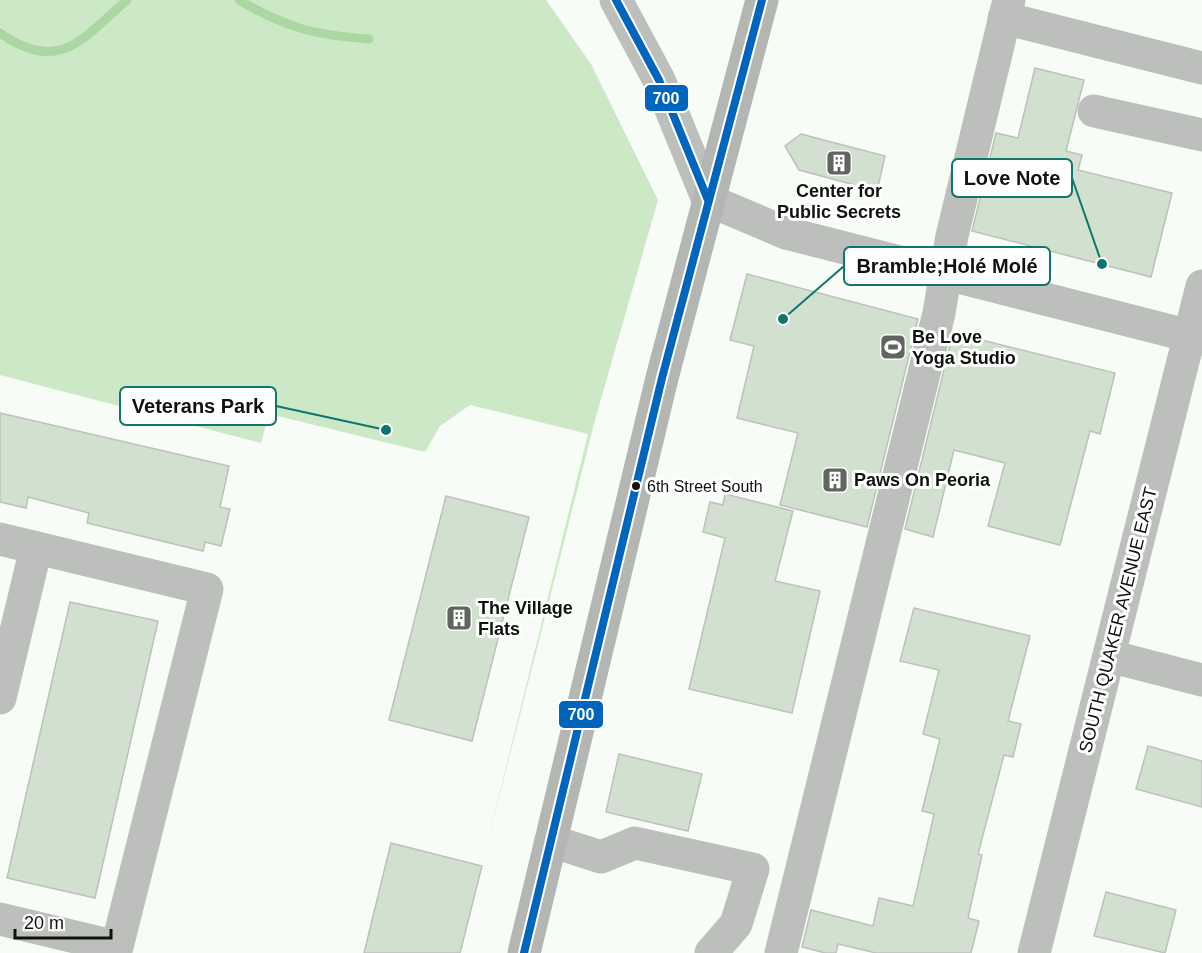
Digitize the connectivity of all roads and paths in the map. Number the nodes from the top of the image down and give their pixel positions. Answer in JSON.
{"nodes":[{"id":1,"x":616,"y":0,"type":"edge"},
{"id":2,"x":762,"y":0,"type":"edge"},
{"id":3,"x":1006,"y":9,"type":"edge"},
{"id":4,"x":1202,"y":68,"type":"edge"},
{"id":5,"x":1095,"y":111,"type":"dead end"},
{"id":6,"x":1202,"y":135,"type":"edge"},
{"id":7,"x":708,"y":200,"type":"junction"},
{"id":8,"x":946,"y":274,"type":"junction"},
{"id":9,"x":1202,"y":286,"type":"edge"},
{"id":10,"x":1196,"y":338,"type":"edge"},
{"id":11,"x":0,"y":539,"type":"edge"},
{"id":12,"x":36,"y":548,"type":"junction"},
{"id":13,"x":1108,"y":656,"type":"junction"},
{"id":14,"x":1202,"y":680,"type":"edge"},
{"id":15,"x":0,"y":698,"type":"edge"},
{"id":16,"x":551,"y":841,"type":"junction"},
{"id":17,"x":0,"y":919,"type":"edge"},
{"id":18,"x":525,"y":953,"type":"edge"},
{"id":19,"x":711,"y":953,"type":"edge"},
{"id":20,"x":781,"y":953,"type":"edge"},
{"id":21,"x":1034,"y":953,"type":"edge"}],
"edges":[{"from":1,"to":7,"type":"street"},
{"from":2,"to":7,"type":"main road"},
{"from":3,"to":4,"type":"street"},
{"from":3,"to":8,"type":"street"},
{"from":5,"to":6,"type":"street"},
{"from":7,"to":8,"type":"street"},
{"from":7,"to":16,"type":"main road"},
{"from":8,"to":10,"type":"street"},
{"from":8,"to":20,"type":"street"},
{"from":9,"to":10,"type":"street","name":"SOUTH QUAKER AVENUE EAST"},
{"from":10,"to":13,"type":"street","name":"SOUTH QUAKER AVENUE EAST"},
{"from":11,"to":12,"type":"street"},
{"from":12,"to":15,"type":"street"},
{"from":12,"to":17,"type":"street"},
{"from":13,"to":14,"type":"street"},
{"from":13,"to":21,"type":"street","name":"SOUTH QUAKER AVENUE EAST"},
{"from":16,"to":18,"type":"main road"},
{"from":16,"to":19,"type":"street"}]}
